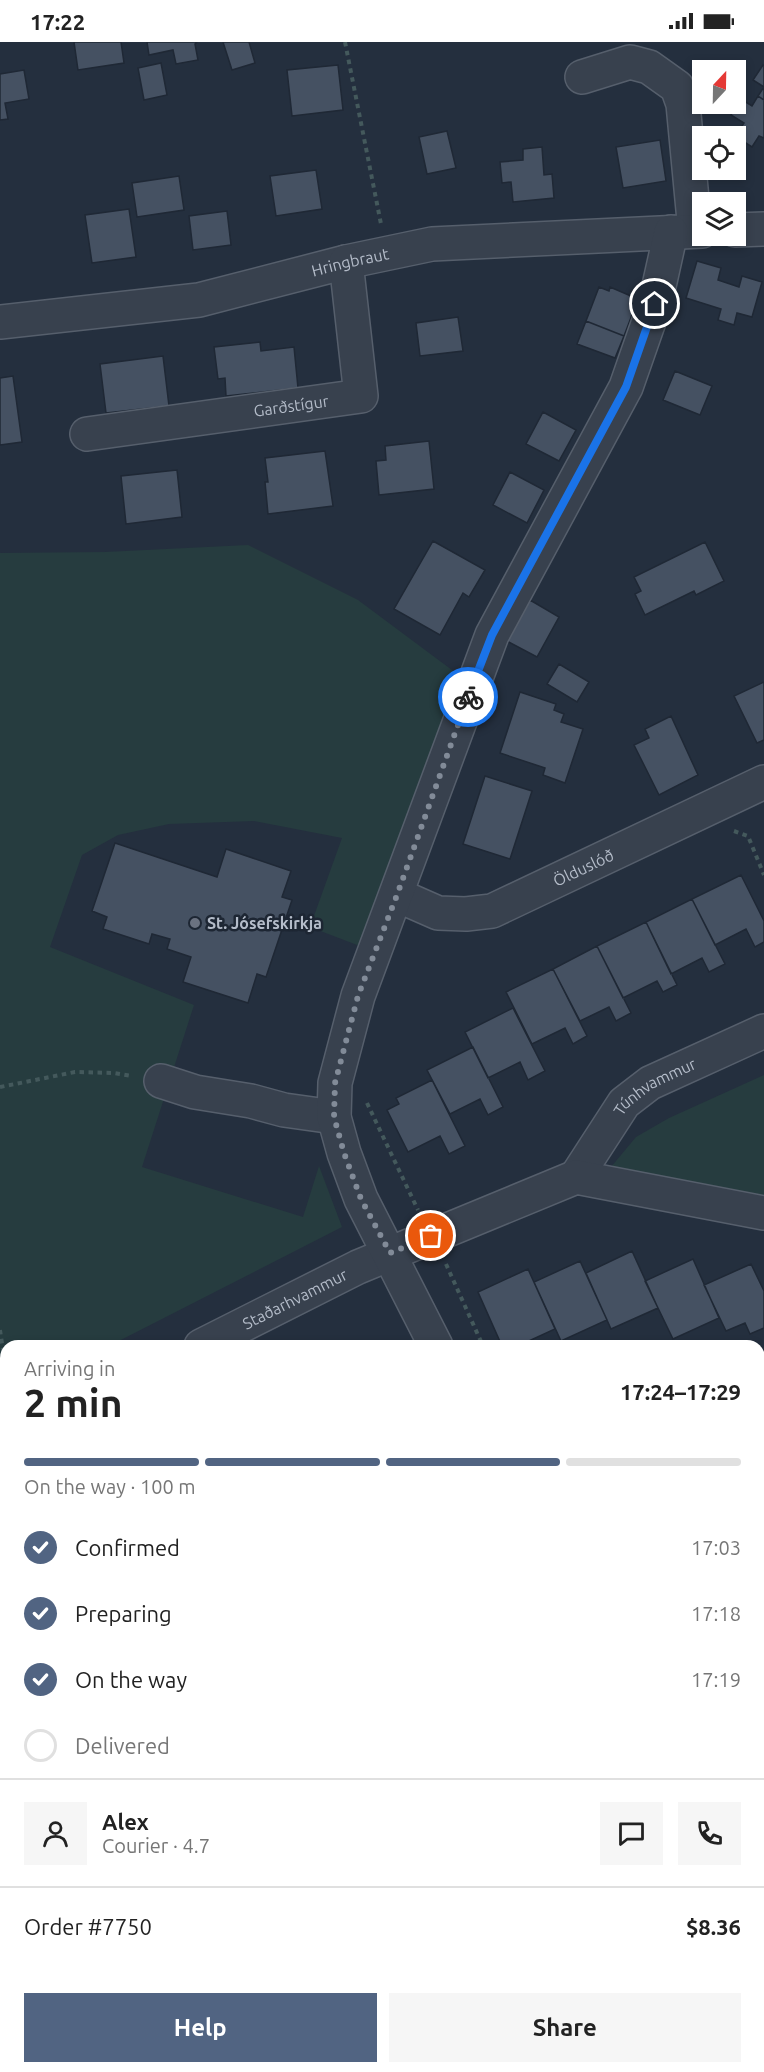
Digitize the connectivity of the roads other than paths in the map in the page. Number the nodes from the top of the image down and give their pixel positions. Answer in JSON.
{"nodes":[{"id":1,"x":639,"y":52,"type":"edge"},
{"id":2,"x":582,"y":77,"type":"dead end"},
{"id":3,"x":764,"y":228,"type":"edge"},
{"id":4,"x":746,"y":229,"type":"edge"},
{"id":5,"x":689,"y":231,"type":"edge"},
{"id":6,"x":346,"y":262,"type":"junction"},
{"id":7,"x":0,"y":322,"type":"edge"},
{"id":8,"x":87,"y":434,"type":"dead end"},
{"id":9,"x":764,"y":782,"type":"edge"},
{"id":10,"x":397,"y":895,"type":"junction"},
{"id":11,"x":764,"y":1031,"type":"edge"},
{"id":12,"x":161,"y":1081,"type":"road end"},
{"id":13,"x":334,"y":1117,"type":"junction"},
{"id":14,"x":576,"y":1177,"type":"junction"},
{"id":15,"x":764,"y":1212,"type":"edge"},
{"id":16,"x":390,"y":1253,"type":"junction"},
{"id":17,"x":213,"y":1340,"type":"edge"},
{"id":18,"x":433,"y":1340,"type":"edge"}],
"edges":[{"from":1,"to":2,"type":"street"},
{"from":1,"to":5,"type":"street"},
{"from":3,"to":4,"type":"street"},
{"from":5,"to":6,"type":"street","name":"Hringbraut"},
{"from":5,"to":10,"type":"street"},
{"from":6,"to":7,"type":"street","name":"Hringbraut"},
{"from":6,"to":8,"type":"street","name":"Garðstígur"},
{"from":9,"to":10,"type":"street","name":"Ölduslóð"},
{"from":10,"to":13,"type":"street"},
{"from":11,"to":14,"type":"street","name":"Túnhvammur"},
{"from":12,"to":13,"type":"street"},
{"from":13,"to":16,"type":"street"},
{"from":14,"to":15,"type":"street"},
{"from":14,"to":16,"type":"street"},
{"from":16,"to":17,"type":"street","name":"Staðarhvammur"},
{"from":16,"to":18,"type":"street"}]}
